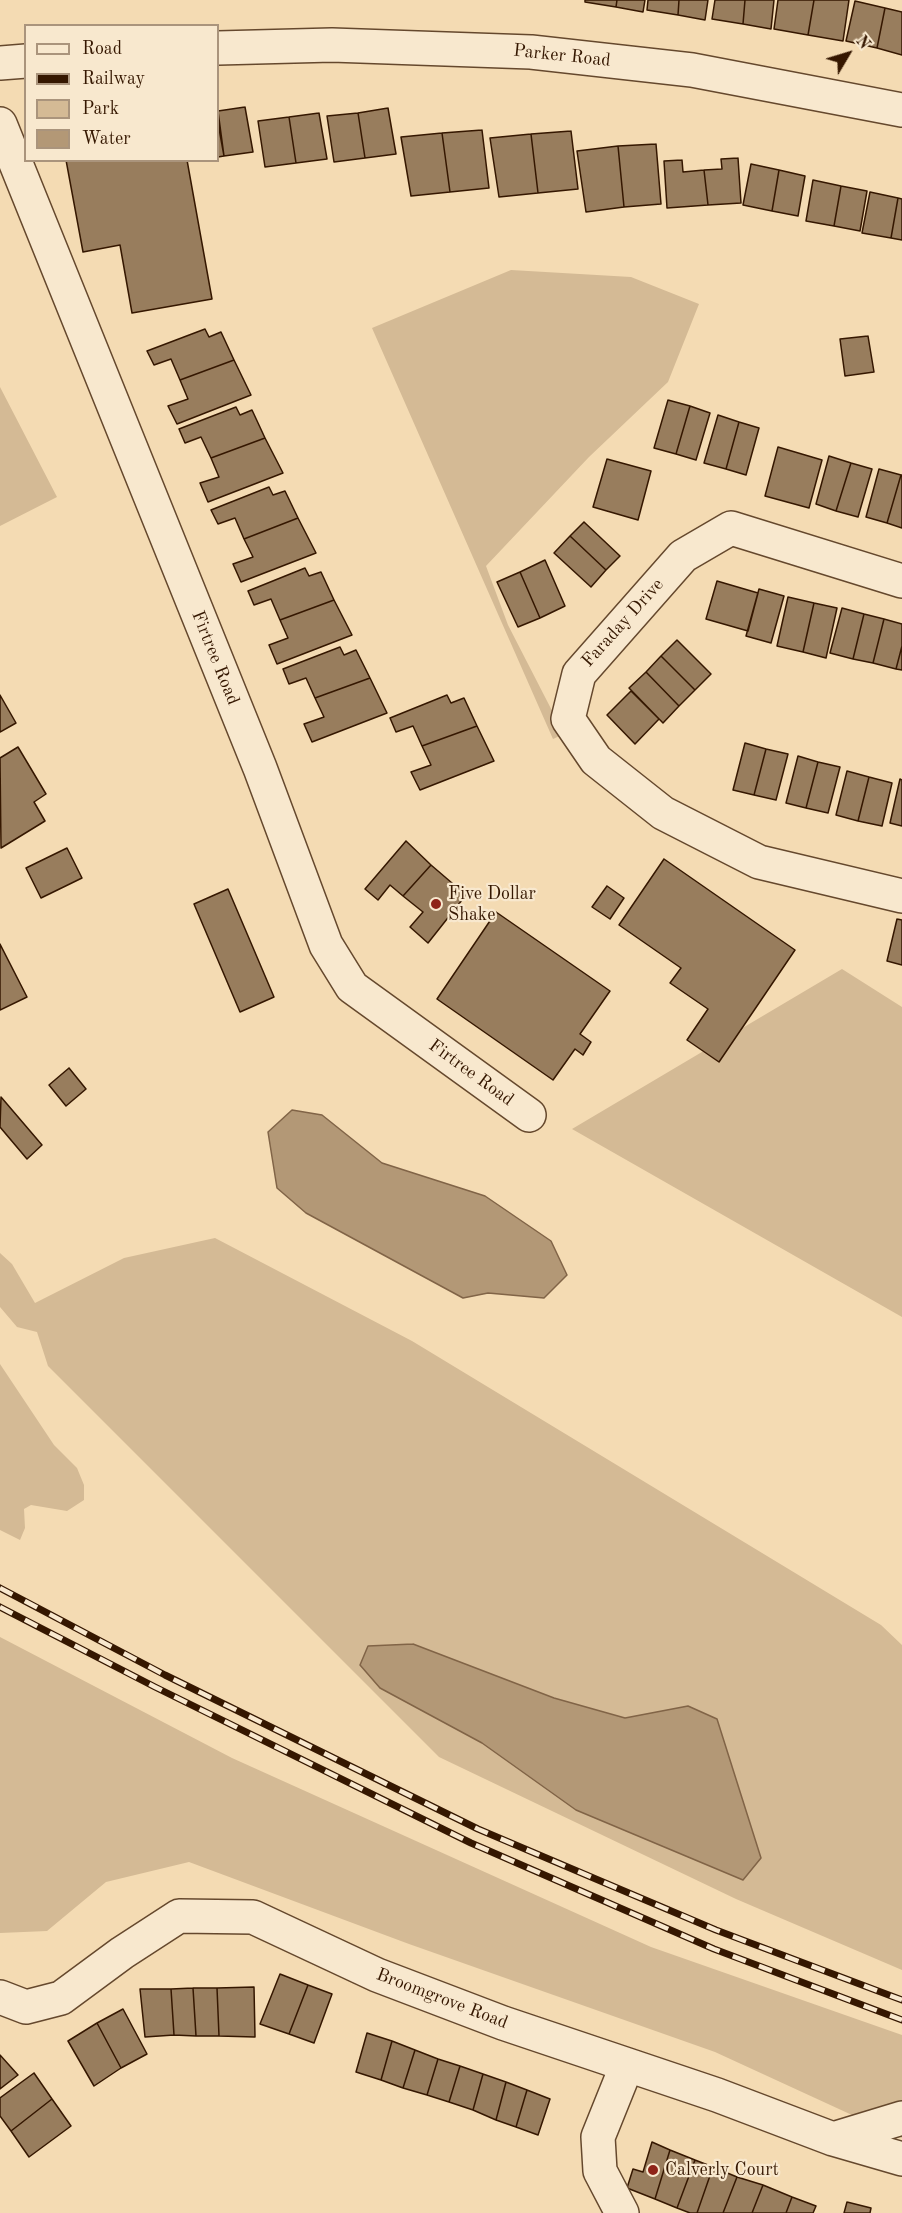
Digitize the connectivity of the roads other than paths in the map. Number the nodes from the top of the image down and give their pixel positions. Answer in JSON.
{"nodes":[{"id":1,"x":219,"y":48,"type":"edge"},
{"id":2,"x":24,"y":61,"type":"edge"},
{"id":3,"x":0,"y":63,"type":"edge"},
{"id":4,"x":902,"y":110,"type":"edge"},
{"id":5,"x":0,"y":124,"type":"edge"},
{"id":6,"x":902,"y":581,"type":"edge"},
{"id":7,"x":902,"y":896,"type":"edge"},
{"id":8,"x":529,"y":1115,"type":"dead end"},
{"id":9,"x":0,"y":1998,"type":"edge"},
{"id":10,"x":627,"y":2065,"type":"junction"},
{"id":11,"x":902,"y":2118,"type":"edge"},
{"id":12,"x":833,"y":2139,"type":"junction"},
{"id":13,"x":902,"y":2159,"type":"edge"},
{"id":14,"x":622,"y":2213,"type":"edge"}],
"edges":[{"from":1,"to":4,"type":"street","name":"Parker Road"},
{"from":2,"to":3,"type":"street"},
{"from":5,"to":8,"type":"street","name":"Firtree Road"},
{"from":6,"to":7,"type":"street","name":"Faraday Drive"},
{"from":9,"to":10,"type":"street","name":"Broomgrove Road"},
{"from":10,"to":12,"type":"street","name":"Broomgrove Road"},
{"from":10,"to":14,"type":"street"},
{"from":11,"to":12,"type":"street"},
{"from":12,"to":13,"type":"street","name":"Broomgrove Road"}]}
